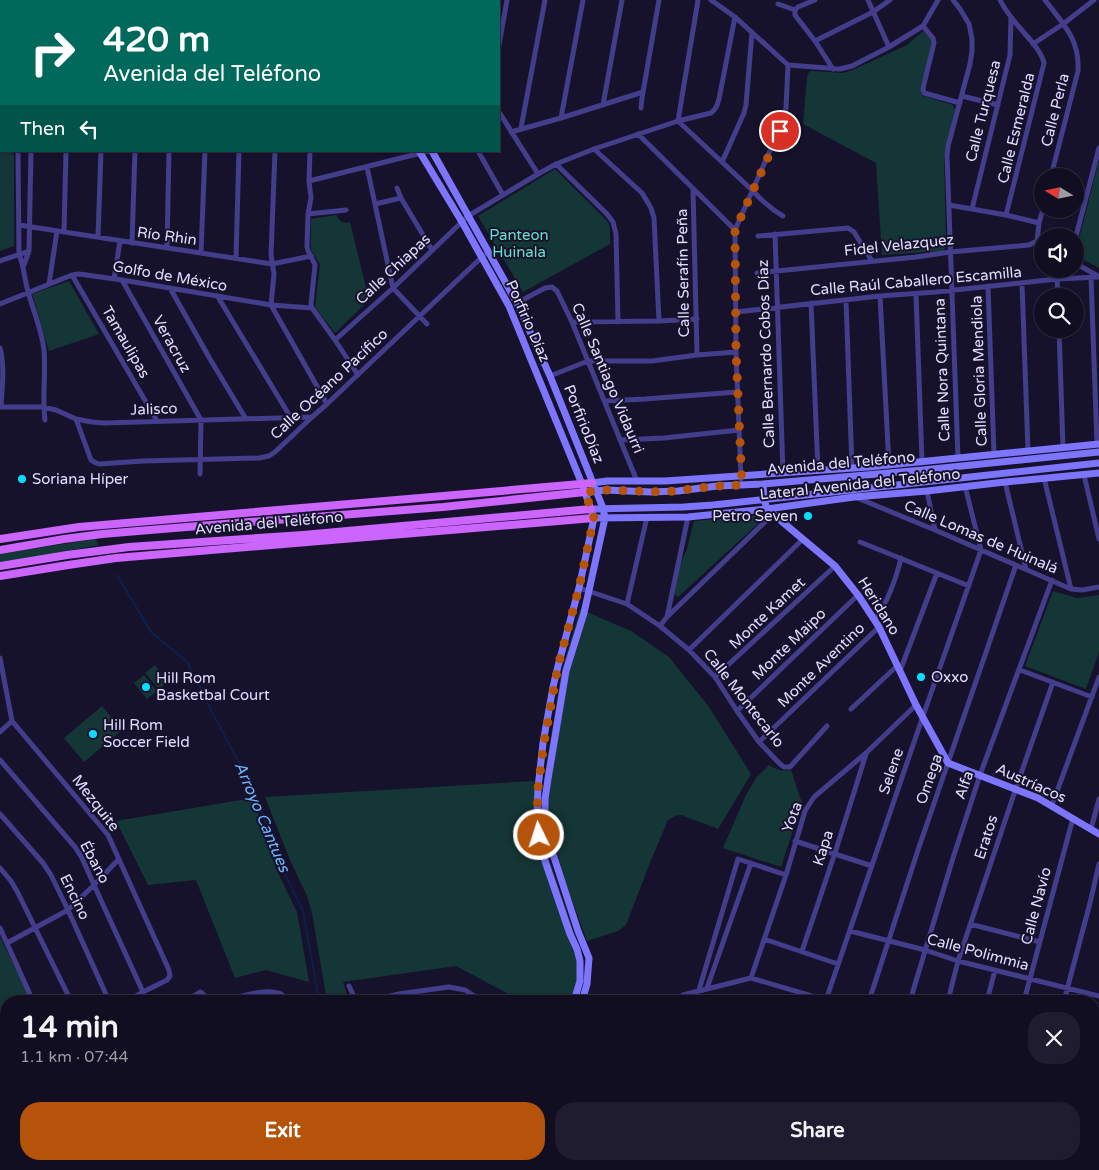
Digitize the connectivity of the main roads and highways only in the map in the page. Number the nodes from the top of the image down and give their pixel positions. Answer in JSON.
{"nodes":[{"id":1,"x":592,"y":483,"type":"road end"},
{"id":2,"x":585,"y":492,"type":"road end"},
{"id":3,"x":420,"y":498,"type":"junction"},
{"id":4,"x":422,"y":508,"type":"junction"},
{"id":5,"x":591,"y":509,"type":"road end"},
{"id":6,"x":594,"y":518,"type":"road end"},
{"id":7,"x":466,"y":520,"type":"junction"},
{"id":8,"x":118,"y":523,"type":"junction"},
{"id":9,"x":101,"y":525,"type":"junction"},
{"id":10,"x":174,"y":528,"type":"junction"},
{"id":11,"x":466,"y":530,"type":"junction"},
{"id":12,"x":102,"y":534,"type":"junction"},
{"id":13,"x":118,"y":534,"type":"junction"},
{"id":14,"x":3,"y":539,"type":"edge"},
{"id":15,"x":177,"y":544,"type":"junction"},
{"id":16,"x":4,"y":549,"type":"edge"},
{"id":17,"x":104,"y":550,"type":"junction"},
{"id":18,"x":180,"y":553,"type":"junction"},
{"id":19,"x":0,"y":566,"type":"edge"},
{"id":20,"x":0,"y":576,"type":"edge"}],
"edges":[{"from":1,"to":3,"type":"main road"},
{"from":2,"to":4,"type":"main road","name":"Avenida del Teléfono"},
{"from":3,"to":4,"type":"main road"},
{"from":3,"to":8,"type":"main road"},
{"from":4,"to":10,"type":"main road","name":"Avenida del Teléfono"},
{"from":5,"to":7,"type":"main road","name":"Avenida del Teléfono"},
{"from":6,"to":11,"type":"main road"},
{"from":7,"to":11,"type":"main road"},
{"from":7,"to":15,"type":"main road","name":"Avenida del Teléfono"},
{"from":8,"to":9,"type":"main road"},
{"from":8,"to":13,"type":"main road"},
{"from":9,"to":12,"type":"main road"},
{"from":9,"to":14,"type":"main road"},
{"from":10,"to":13,"type":"main road","name":"Avenida del Teléfono"},
{"from":10,"to":15,"type":"main road"},
{"from":11,"to":18,"type":"main road"},
{"from":12,"to":13,"type":"main road","name":"Avenida del Teléfono"},
{"from":12,"to":16,"type":"main road","name":"Avenida del Teléfono"},
{"from":12,"to":17,"type":"main road"},
{"from":14,"to":16,"type":"main road"},
{"from":15,"to":17,"type":"main road","name":"Avenida del Teléfono"},
{"from":15,"to":18,"type":"main road"},
{"from":17,"to":19,"type":"main road","name":"Avenida del Teléfono"},
{"from":18,"to":20,"type":"main road"}]}
